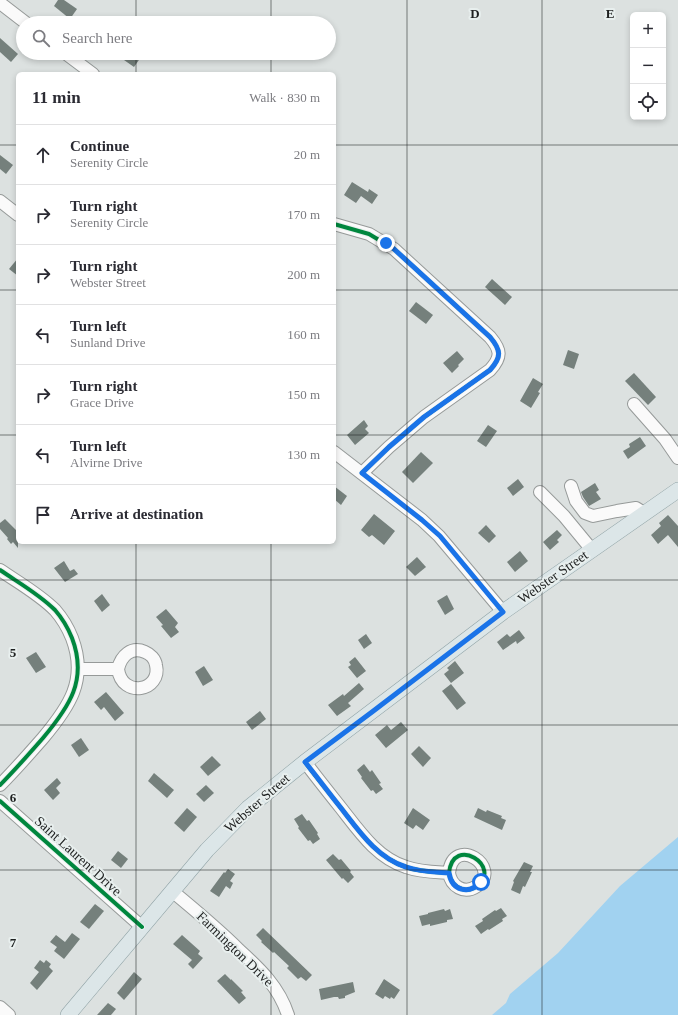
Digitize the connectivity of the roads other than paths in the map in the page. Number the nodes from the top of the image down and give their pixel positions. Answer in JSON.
{"nodes":[{"id":1,"x":0,"y":3,"type":"edge"},
{"id":2,"x":17,"y":16,"type":"edge"},
{"id":3,"x":75,"y":60,"type":"edge"},
{"id":4,"x":90,"y":72,"type":"edge"},
{"id":5,"x":0,"y":201,"type":"edge"},
{"id":6,"x":16,"y":210,"type":"edge"},
{"id":7,"x":336,"y":225,"type":"edge"},
{"id":8,"x":634,"y":404,"type":"dead end"},
{"id":9,"x":336,"y":454,"type":"edge"},
{"id":10,"x":678,"y":458,"type":"edge"},
{"id":11,"x":362,"y":473,"type":"junction"},
{"id":12,"x":571,"y":486,"type":"dead end"},
{"id":13,"x":678,"y":490,"type":"edge"},
{"id":14,"x":540,"y":492,"type":"dead end"},
{"id":15,"x":644,"y":513,"type":"junction"},
{"id":16,"x":592,"y":550,"type":"junction"},
{"id":17,"x":0,"y":570,"type":"edge"},
{"id":18,"x":503,"y":612,"type":"junction"},
{"id":19,"x":79,"y":669,"type":"junction"},
{"id":20,"x":118,"y":669,"type":"dead end"},
{"id":21,"x":305,"y":762,"type":"junction"},
{"id":22,"x":0,"y":785,"type":"edge"},
{"id":23,"x":0,"y":801,"type":"edge"},
{"id":24,"x":449,"y":873,"type":"dead end"},
{"id":25,"x":172,"y":891,"type":"junction"},
{"id":26,"x":142,"y":927,"type":"junction"},
{"id":27,"x":0,"y":1008,"type":"edge"},
{"id":28,"x":9,"y":1015,"type":"edge"},
{"id":29,"x":68,"y":1015,"type":"edge"},
{"id":30,"x":288,"y":1015,"type":"edge"}],
"edges":[{"from":1,"to":2,"type":"street"},
{"from":3,"to":4,"type":"street"},
{"from":5,"to":6,"type":"street"},
{"from":7,"to":11,"type":"street"},
{"from":8,"to":10,"type":"street"},
{"from":9,"to":11,"type":"street"},
{"from":11,"to":18,"type":"street"},
{"from":12,"to":15,"type":"street"},
{"from":13,"to":15,"type":"main road","name":"Webster Street"},
{"from":14,"to":16,"type":"street"},
{"from":15,"to":16,"type":"main road","name":"Webster Street"},
{"from":16,"to":18,"type":"main road","name":"Webster Street"},
{"from":17,"to":19,"type":"street"},
{"from":18,"to":21,"type":"main road","name":"Webster Street"},
{"from":19,"to":20,"type":"street"},
{"from":19,"to":22,"type":"street"},
{"from":21,"to":24,"type":"street"},
{"from":21,"to":25,"type":"main road","name":"Webster Street"},
{"from":23,"to":26,"type":"street","name":"Saint Laurent Drive"},
{"from":25,"to":26,"type":"main road","name":"Webster Street"},
{"from":25,"to":30,"type":"street","name":"Farmington Drive"},
{"from":26,"to":29,"type":"main road","name":"Webster Street"},
{"from":27,"to":28,"type":"street"}]}
